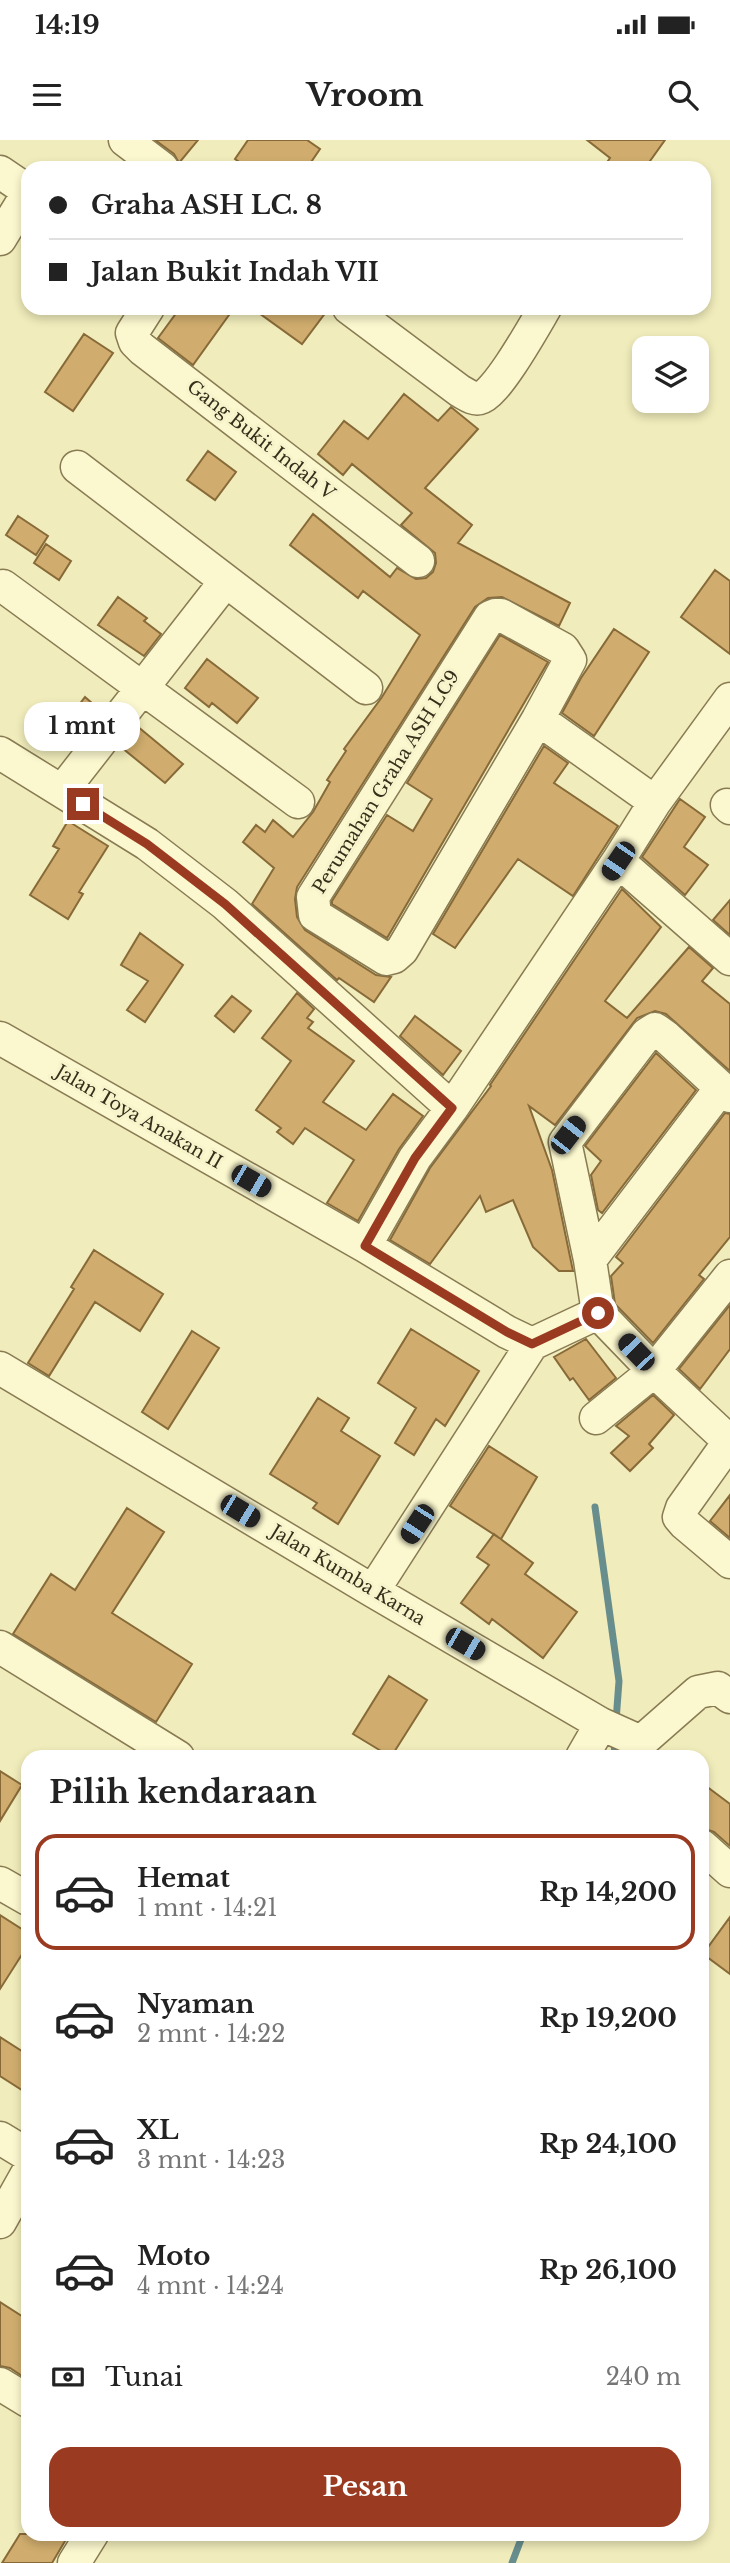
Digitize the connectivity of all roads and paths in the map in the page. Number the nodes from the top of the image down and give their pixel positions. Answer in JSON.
{"nodes":[{"id":1,"x":125,"y":140,"type":"edge"},
{"id":2,"x":153,"y":161,"type":"edge"},
{"id":3,"x":0,"y":172,"type":"edge"},
{"id":4,"x":21,"y":187,"type":"edge"},
{"id":5,"x":21,"y":204,"type":"edge"},
{"id":6,"x":0,"y":239,"type":"edge"},
{"id":7,"x":144,"y":315,"type":"edge"},
{"id":8,"x":358,"y":315,"type":"edge"},
{"id":9,"x":541,"y":315,"type":"edge"},
{"id":10,"x":77,"y":467,"type":"dead end"},
{"id":11,"x":418,"y":561,"type":"dead end"},
{"id":12,"x":225,"y":582,"type":"junction"},
{"id":13,"x":3,"y":586,"type":"dead end"},
{"id":14,"x":142,"y":688,"type":"junction"},
{"id":15,"x":366,"y":688,"type":"dead end"},
{"id":16,"x":730,"y":699,"type":"edge"},
{"id":17,"x":538,"y":719,"type":"junction"},
{"id":18,"x":0,"y":753,"type":"edge"},
{"id":19,"x":62,"y":791,"type":"junction"},
{"id":20,"x":298,"y":802,"type":"dead end"},
{"id":21,"x":654,"y":802,"type":"junction"},
{"id":22,"x":618,"y":861,"type":"junction"},
{"id":23,"x":730,"y":959,"type":"edge"},
{"id":24,"x":0,"y":1038,"type":"edge"},
{"id":25,"x":726,"y":1092,"type":"edge"},
{"id":26,"x":452,"y":1108,"type":"junction"},
{"id":27,"x":365,"y":1246,"type":"junction"},
{"id":28,"x":590,"y":1260,"type":"junction"},
{"id":29,"x":730,"y":1276,"type":"edge"},
{"id":30,"x":598,"y":1313,"type":"junction"},
{"id":31,"x":532,"y":1344,"type":"junction"},
{"id":32,"x":0,"y":1368,"type":"edge"},
{"id":33,"x":654,"y":1371,"type":"junction"},
{"id":34,"x":596,"y":1418,"type":"dead end"},
{"id":35,"x":729,"y":1442,"type":"edge"},
{"id":36,"x":730,"y":1562,"type":"edge"},
{"id":37,"x":373,"y":1591,"type":"junction"},
{"id":38,"x":0,"y":1647,"type":"edge"},
{"id":39,"x":730,"y":1697,"type":"edge"},
{"id":40,"x":623,"y":1737,"type":"edge"},
{"id":41,"x":167,"y":1750,"type":"edge"},
{"id":42,"x":596,"y":1750,"type":"edge"},
{"id":43,"x":709,"y":1852,"type":"edge"},
{"id":44,"x":730,"y":1871,"type":"edge"},
{"id":45,"x":0,"y":1883,"type":"edge"},
{"id":46,"x":21,"y":1895,"type":"edge"},
{"id":47,"x":0,"y":2138,"type":"edge"},
{"id":48,"x":21,"y":2151,"type":"edge"},
{"id":49,"x":21,"y":2184,"type":"edge"},
{"id":50,"x":0,"y":2222,"type":"edge"},
{"id":51,"x":0,"y":2385,"type":"edge"},
{"id":52,"x":21,"y":2397,"type":"edge"},
{"id":53,"x":88,"y":2541,"type":"edge"},
{"id":54,"x":74,"y":2563,"type":"edge"}],
"edges":[{"from":1,"to":2,"type":"street"},
{"from":3,"to":4,"type":"street"},
{"from":5,"to":6,"type":"street"},
{"from":7,"to":11,"type":"street","name":"Gang Bukit Indah V"},
{"from":8,"to":9,"type":"street"},
{"from":10,"to":12,"type":"street"},
{"from":12,"to":14,"type":"street"},
{"from":12,"to":15,"type":"street"},
{"from":13,"to":14,"type":"street"},
{"from":14,"to":19,"type":"street"},
{"from":14,"to":20,"type":"street"},
{"from":16,"to":21,"type":"street"},
{"from":17,"to":17,"type":"street","name":"Perumahan Graha ASH LC9"},
{"from":17,"to":21,"type":"street"},
{"from":18,"to":19,"type":"street"},
{"from":19,"to":26,"type":"street"},
{"from":21,"to":22,"type":"street"},
{"from":22,"to":23,"type":"street"},
{"from":22,"to":26,"type":"street"},
{"from":24,"to":27,"type":"street","name":"Jalan Toya Anakan II"},
{"from":25,"to":28,"type":"street"},
{"from":25,"to":28,"type":"street"},
{"from":26,"to":27,"type":"street"},
{"from":27,"to":31,"type":"street","name":"Jalan Toya Anakan II"},
{"from":28,"to":30,"type":"street"},
{"from":29,"to":33,"type":"street"},
{"from":30,"to":31,"type":"street"},
{"from":30,"to":33,"type":"street"},
{"from":31,"to":37,"type":"street"},
{"from":32,"to":37,"type":"street","name":"Jalan Kumba Karna"},
{"from":33,"to":34,"type":"street"},
{"from":33,"to":35,"type":"street"},
{"from":35,"to":36,"type":"street"},
{"from":37,"to":40,"type":"street","name":"Jalan Kumba Karna"},
{"from":38,"to":41,"type":"street"},
{"from":39,"to":40,"type":"street"},
{"from":40,"to":42,"type":"street"},
{"from":43,"to":44,"type":"street"},
{"from":45,"to":46,"type":"street"},
{"from":47,"to":48,"type":"street"},
{"from":49,"to":50,"type":"street"},
{"from":51,"to":52,"type":"street"},
{"from":53,"to":54,"type":"street"}]}
